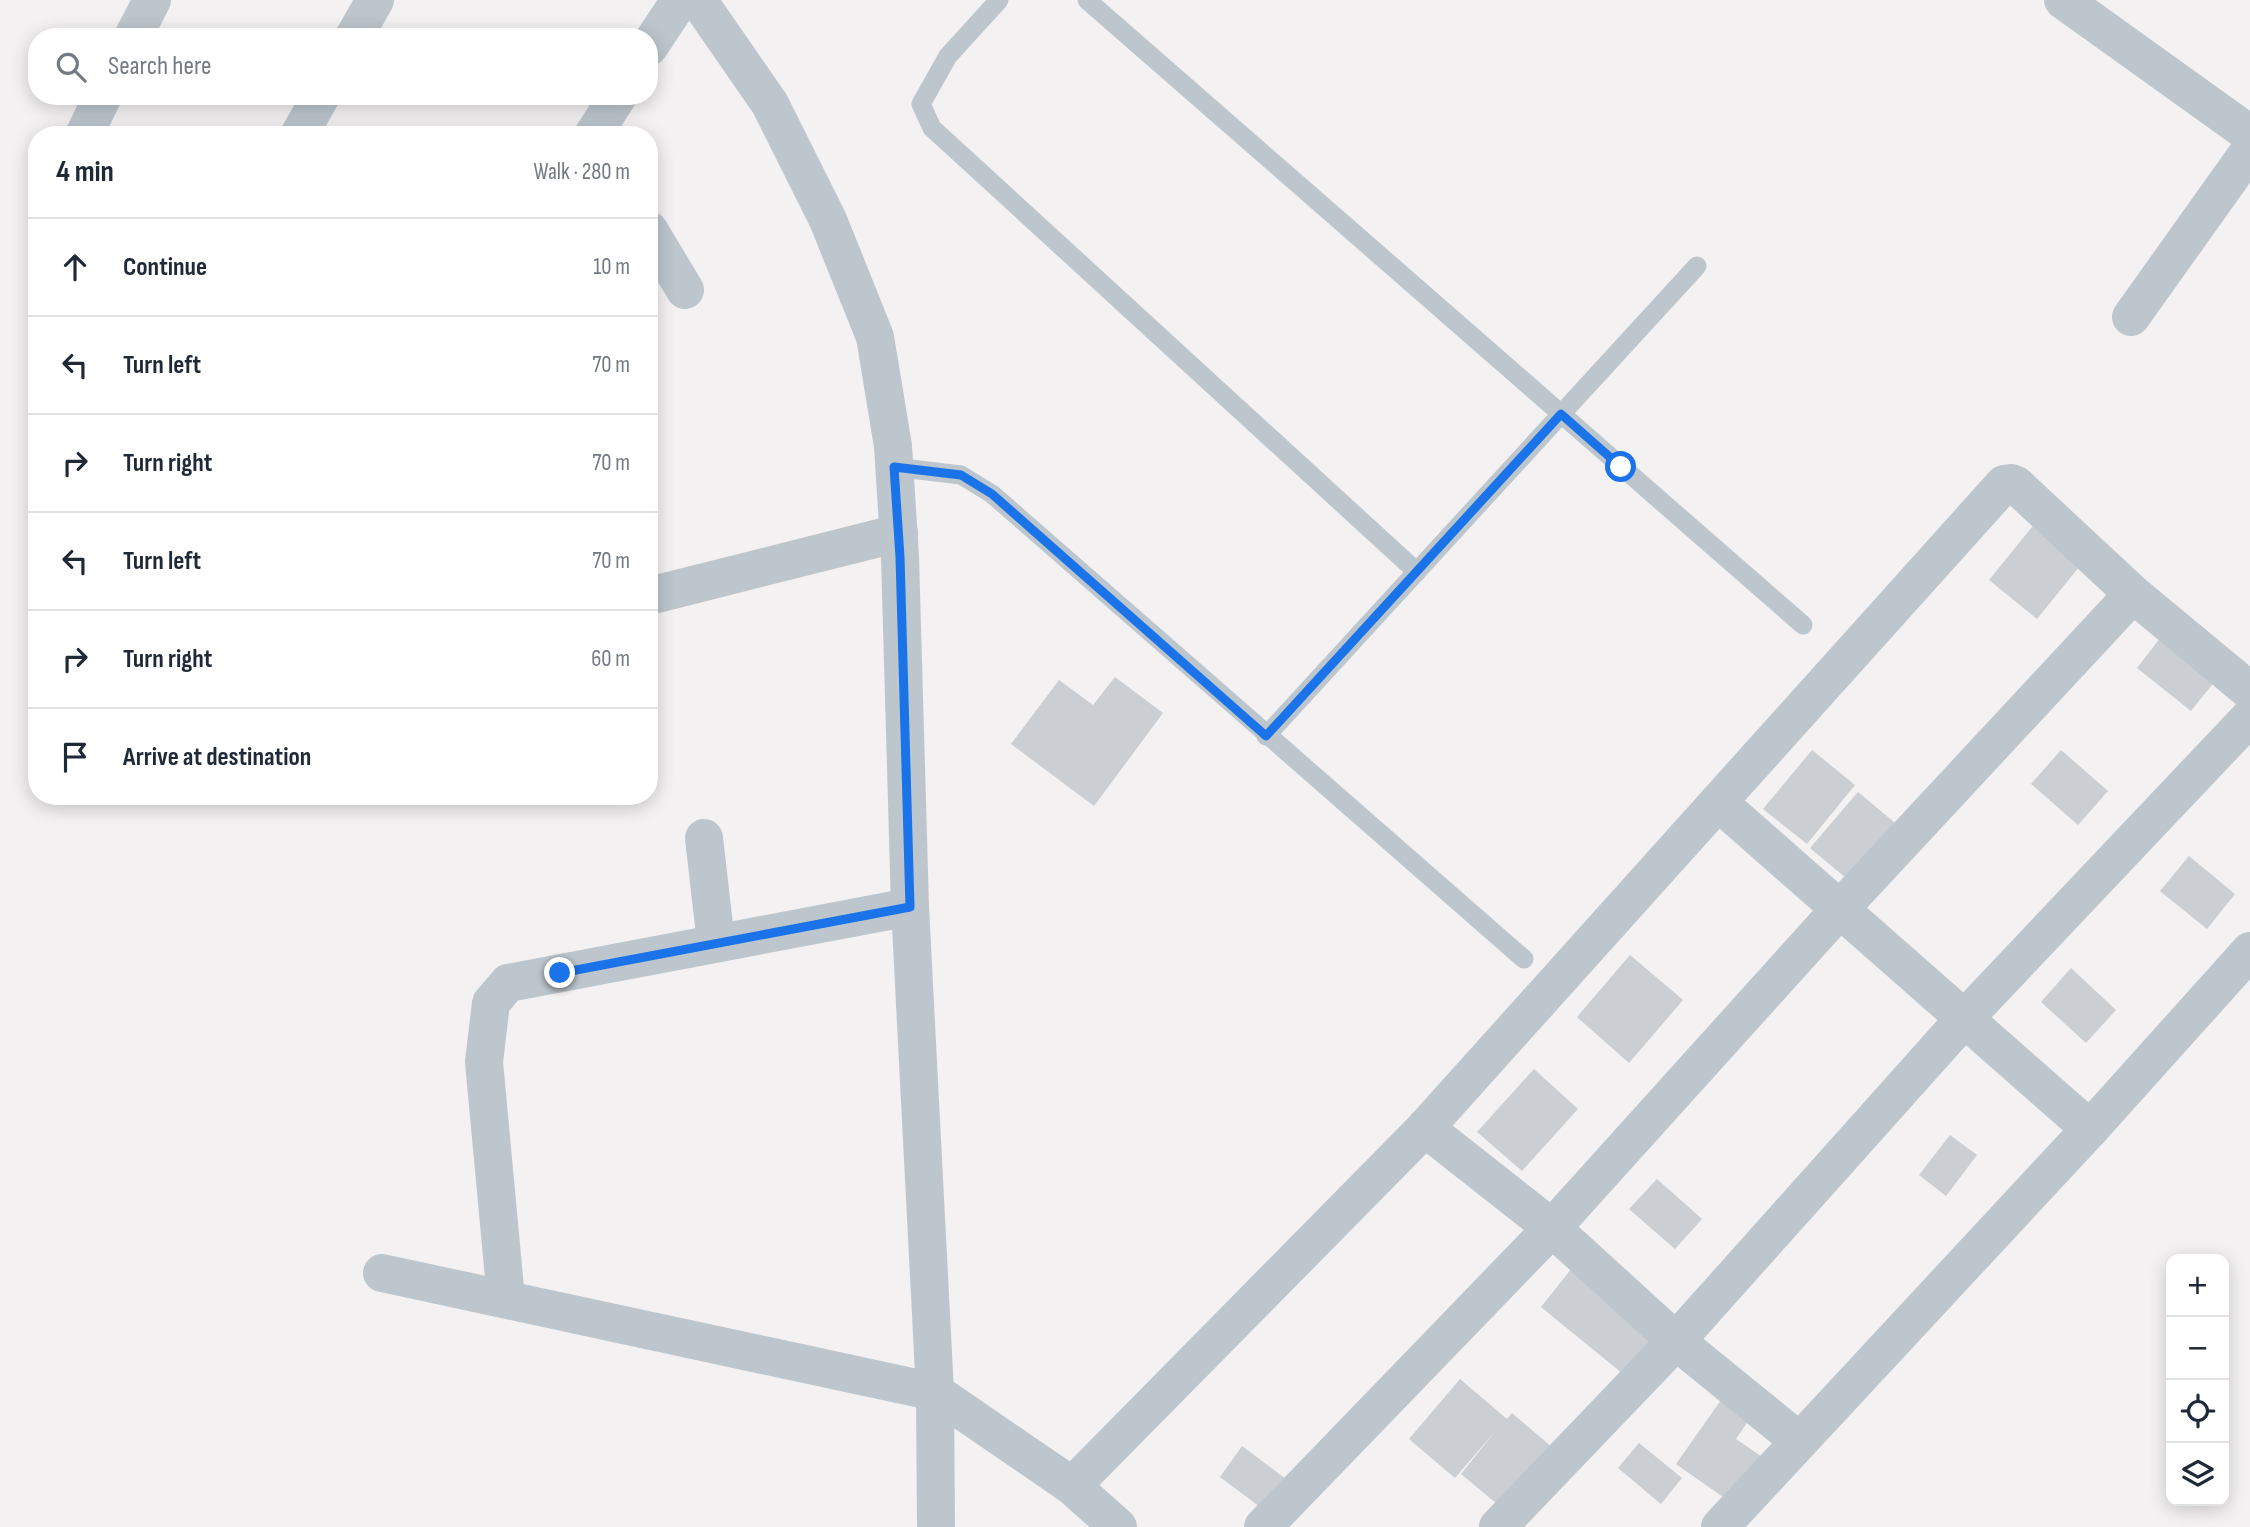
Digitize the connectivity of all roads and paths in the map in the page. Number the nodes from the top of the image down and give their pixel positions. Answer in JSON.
{"nodes":[{"id":1,"x":152,"y":0,"type":"edge"},
{"id":2,"x":375,"y":0,"type":"edge"},
{"id":3,"x":680,"y":0,"type":"edge"},
{"id":4,"x":698,"y":0,"type":"edge"},
{"id":5,"x":999,"y":0,"type":"edge"},
{"id":6,"x":1087,"y":0,"type":"edge"},
{"id":7,"x":2063,"y":0,"type":"edge"},
{"id":8,"x":138,"y":28,"type":"edge"},
{"id":9,"x":359,"y":28,"type":"edge"},
{"id":10,"x":658,"y":33,"type":"edge"},
{"id":11,"x":99,"y":105,"type":"edge"},
{"id":12,"x":316,"y":105,"type":"edge"},
{"id":13,"x":612,"y":105,"type":"edge"},
{"id":14,"x":88,"y":126,"type":"edge"},
{"id":15,"x":304,"y":126,"type":"edge"},
{"id":16,"x":599,"y":126,"type":"edge"},
{"id":17,"x":2250,"y":134,"type":"edge"},
{"id":18,"x":2250,"y":150,"type":"edge"},
{"id":19,"x":658,"y":245,"type":"edge"},
{"id":20,"x":1697,"y":266,"type":"dead end"},
{"id":21,"x":685,"y":290,"type":"dead end"},
{"id":22,"x":2131,"y":317,"type":"dead end"},
{"id":23,"x":1561,"y":414,"type":"junction"},
{"id":24,"x":894,"y":467,"type":"junction"},
{"id":25,"x":899,"y":533,"type":"junction"},
{"id":26,"x":1417,"y":572,"type":"junction"},
{"id":27,"x":658,"y":594,"type":"edge"},
{"id":28,"x":2133,"y":594,"type":"junction"},
{"id":29,"x":1802,"y":625,"type":"dead end"},
{"id":30,"x":2250,"y":691,"type":"edge"},
{"id":31,"x":2250,"y":717,"type":"edge"},
{"id":32,"x":1266,"y":736,"type":"junction"},
{"id":33,"x":1718,"y":802,"type":"junction"},
{"id":34,"x":704,"y":838,"type":"dead end"},
{"id":35,"x":910,"y":907,"type":"junction"},
{"id":36,"x":1839,"y":910,"type":"junction"},
{"id":37,"x":716,"y":943,"type":"junction"},
{"id":38,"x":2250,"y":951,"type":"edge"},
{"id":39,"x":1524,"y":959,"type":"dead end"},
{"id":40,"x":1964,"y":1019,"type":"junction"},
{"id":41,"x":1425,"y":1128,"type":"junction"},
{"id":42,"x":2090,"y":1129,"type":"junction"},
{"id":43,"x":1552,"y":1228,"type":"junction"},
{"id":44,"x":382,"y":1273,"type":"dead end"},
{"id":45,"x":506,"y":1299,"type":"junction"},
{"id":46,"x":1676,"y":1342,"type":"junction"},
{"id":47,"x":935,"y":1392,"type":"junction"},
{"id":48,"x":1799,"y":1441,"type":"junction"},
{"id":49,"x":1072,"y":1486,"type":"junction"},
{"id":50,"x":936,"y":1527,"type":"edge"},
{"id":51,"x":1118,"y":1527,"type":"edge"},
{"id":52,"x":1263,"y":1527,"type":"edge"},
{"id":53,"x":1498,"y":1527,"type":"edge"},
{"id":54,"x":1720,"y":1527,"type":"edge"}],
"edges":[{"from":1,"to":8,"type":"street"},
{"from":2,"to":9,"type":"street"},
{"from":3,"to":10,"type":"street"},
{"from":4,"to":24,"type":"street"},
{"from":5,"to":26,"type":"lane"},
{"from":6,"to":23,"type":"lane"},
{"from":7,"to":17,"type":"street"},
{"from":11,"to":14,"type":"street"},
{"from":12,"to":15,"type":"street"},
{"from":13,"to":16,"type":"street"},
{"from":18,"to":22,"type":"street"},
{"from":19,"to":21,"type":"street"},
{"from":20,"to":23,"type":"lane"},
{"from":23,"to":26,"type":"lane"},
{"from":23,"to":29,"type":"lane"},
{"from":24,"to":25,"type":"street"},
{"from":24,"to":32,"type":"lane"},
{"from":25,"to":27,"type":"street"},
{"from":25,"to":35,"type":"street"},
{"from":26,"to":32,"type":"lane"},
{"from":28,"to":30,"type":"street"},
{"from":28,"to":33,"type":"street"},
{"from":28,"to":36,"type":"street"},
{"from":31,"to":40,"type":"street"},
{"from":32,"to":39,"type":"lane"},
{"from":33,"to":36,"type":"street"},
{"from":33,"to":41,"type":"street"},
{"from":34,"to":37,"type":"street"},
{"from":35,"to":37,"type":"street"},
{"from":35,"to":47,"type":"street"},
{"from":36,"to":40,"type":"street"},
{"from":36,"to":43,"type":"street"},
{"from":37,"to":45,"type":"street"},
{"from":38,"to":42,"type":"street"},
{"from":40,"to":42,"type":"street"},
{"from":40,"to":46,"type":"street"},
{"from":41,"to":43,"type":"street"},
{"from":41,"to":49,"type":"street"},
{"from":42,"to":48,"type":"street"},
{"from":43,"to":46,"type":"street"},
{"from":43,"to":52,"type":"street"},
{"from":44,"to":45,"type":"street"},
{"from":45,"to":47,"type":"street"},
{"from":46,"to":48,"type":"street"},
{"from":46,"to":53,"type":"street"},
{"from":47,"to":49,"type":"street"},
{"from":47,"to":50,"type":"street"},
{"from":48,"to":54,"type":"street"},
{"from":49,"to":51,"type":"street"}]}
